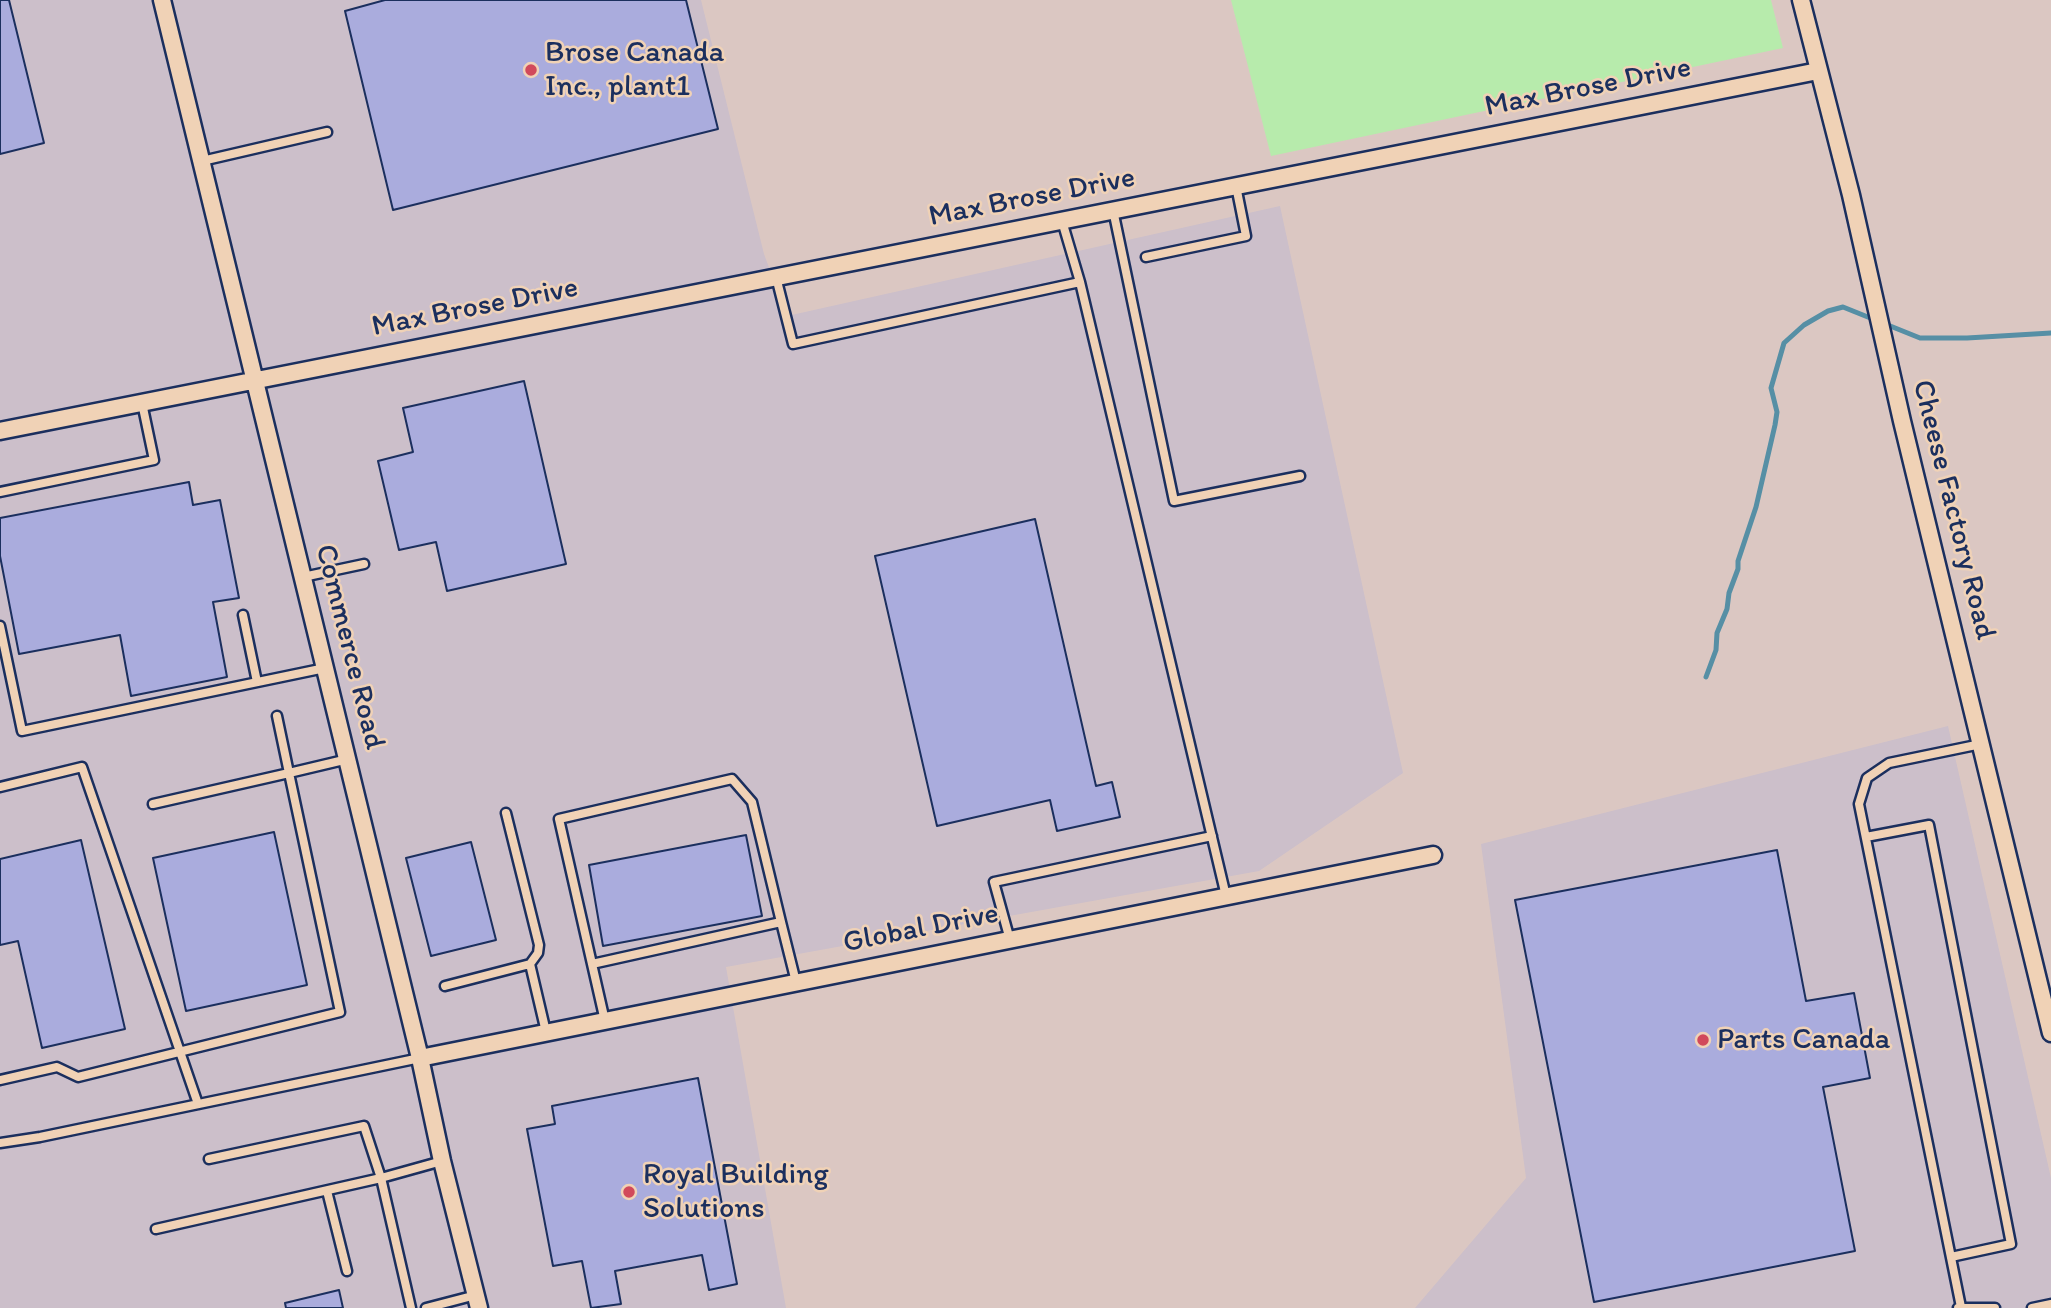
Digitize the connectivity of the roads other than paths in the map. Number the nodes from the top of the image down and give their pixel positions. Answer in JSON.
{"nodes":[{"id":1,"x":162,"y":0,"type":"edge"},
{"id":2,"x":1801,"y":0,"type":"edge"},
{"id":3,"x":1818,"y":71,"type":"junction"},
{"id":4,"x":327,"y":132,"type":"dead end"},
{"id":5,"x":202,"y":161,"type":"junction"},
{"id":6,"x":1236,"y":186,"type":"junction"},
{"id":7,"x":1113,"y":210,"type":"junction"},
{"id":8,"x":1062,"y":220,"type":"junction"},
{"id":9,"x":1146,"y":257,"type":"dead end"},
{"id":10,"x":776,"y":277,"type":"junction"},
{"id":11,"x":1080,"y":282,"type":"junction"},
{"id":12,"x":255,"y":380,"type":"junction"},
{"id":13,"x":142,"y":403,"type":"junction"},
{"id":14,"x":0,"y":432,"type":"edge"},
{"id":15,"x":1300,"y":476,"type":"dead end"},
{"id":16,"x":0,"y":492,"type":"edge"},
{"id":17,"x":364,"y":564,"type":"dead end"},
{"id":18,"x":303,"y":577,"type":"junction"},
{"id":19,"x":243,"y":615,"type":"dead end"},
{"id":20,"x":0,"y":626,"type":"edge"},
{"id":21,"x":325,"y":668,"type":"junction"},
{"id":22,"x":257,"y":682,"type":"junction"},
{"id":23,"x":277,"y":716,"type":"dead end"},
{"id":24,"x":1980,"y":744,"type":"junction"},
{"id":25,"x":348,"y":759,"type":"junction"},
{"id":26,"x":289,"y":773,"type":"junction"},
{"id":27,"x":0,"y":787,"type":"edge"},
{"id":28,"x":153,"y":804,"type":"dead end"},
{"id":29,"x":506,"y":813,"type":"dead end"},
{"id":30,"x":1212,"y":836,"type":"junction"},
{"id":31,"x":1866,"y":837,"type":"junction"},
{"id":32,"x":1433,"y":855,"type":"dead end"},
{"id":33,"x":1226,"y":896,"type":"junction"},
{"id":34,"x":781,"y":922,"type":"junction"},
{"id":35,"x":1010,"y":940,"type":"junction"},
{"id":36,"x":530,"y":964,"type":"junction"},
{"id":37,"x":592,"y":964,"type":"junction"},
{"id":38,"x":796,"y":982,"type":"junction"},
{"id":39,"x":445,"y":986,"type":"dead end"},
{"id":40,"x":605,"y":1021,"type":"junction"},
{"id":41,"x":546,"y":1032,"type":"junction"},
{"id":42,"x":2051,"y":1033,"type":"edge"},
{"id":43,"x":181,"y":1052,"type":"junction"},
{"id":44,"x":420,"y":1058,"type":"junction"},
{"id":45,"x":0,"y":1080,"type":"edge"},
{"id":46,"x":198,"y":1104,"type":"junction"},
{"id":47,"x":0,"y":1143,"type":"edge"},
{"id":48,"x":209,"y":1159,"type":"dead end"},
{"id":49,"x":442,"y":1161,"type":"junction"},
{"id":50,"x":381,"y":1178,"type":"junction"},
{"id":51,"x":327,"y":1191,"type":"junction"},
{"id":52,"x":156,"y":1229,"type":"dead end"},
{"id":53,"x":1951,"y":1257,"type":"junction"},
{"id":54,"x":346,"y":1271,"type":"dead end"},
{"id":55,"x":477,"y":1302,"type":"edge"},
{"id":56,"x":2051,"y":1304,"type":"edge"},
{"id":57,"x":411,"y":1308,"type":"edge"},
{"id":58,"x":426,"y":1308,"type":"edge"},
{"id":59,"x":1960,"y":1308,"type":"edge"},
{"id":60,"x":1995,"y":1308,"type":"edge"},
{"id":61,"x":2032,"y":1308,"type":"edge"}],
"edges":[{"from":1,"to":5,"type":"street","name":"Commerce Road"},
{"from":2,"to":3,"type":"street","name":"Cheese Factory Road"},
{"from":3,"to":6,"type":"street","name":"Max Brose Drive"},
{"from":3,"to":24,"type":"street","name":"Cheese Factory Road"},
{"from":4,"to":5,"type":"lane"},
{"from":5,"to":12,"type":"street","name":"Commerce Road"},
{"from":6,"to":7,"type":"street","name":"Max Brose Drive"},
{"from":6,"to":9,"type":"lane"},
{"from":7,"to":8,"type":"street","name":"Max Brose Drive"},
{"from":7,"to":15,"type":"lane"},
{"from":8,"to":10,"type":"street","name":"Max Brose Drive"},
{"from":8,"to":11,"type":"lane"},
{"from":10,"to":11,"type":"lane"},
{"from":10,"to":12,"type":"street","name":"Max Brose Drive"},
{"from":11,"to":30,"type":"lane"},
{"from":12,"to":13,"type":"street","name":"Max Brose Drive"},
{"from":12,"to":18,"type":"street","name":"Commerce Road"},
{"from":13,"to":14,"type":"street","name":"Max Brose Drive"},
{"from":13,"to":16,"type":"lane"},
{"from":17,"to":18,"type":"lane"},
{"from":18,"to":21,"type":"street","name":"Commerce Road"},
{"from":19,"to":22,"type":"lane"},
{"from":20,"to":22,"type":"lane"},
{"from":21,"to":22,"type":"lane"},
{"from":21,"to":25,"type":"street","name":"Commerce Road"},
{"from":23,"to":26,"type":"lane"},
{"from":24,"to":31,"type":"lane"},
{"from":24,"to":42,"type":"street","name":"Cheese Factory Road"},
{"from":25,"to":26,"type":"lane"},
{"from":25,"to":44,"type":"street","name":"Commerce Road"},
{"from":26,"to":28,"type":"lane"},
{"from":26,"to":43,"type":"lane"},
{"from":27,"to":43,"type":"lane"},
{"from":29,"to":36,"type":"lane"},
{"from":30,"to":33,"type":"lane"},
{"from":30,"to":35,"type":"lane"},
{"from":31,"to":53,"type":"lane"},
{"from":31,"to":53,"type":"lane"},
{"from":32,"to":33,"type":"street","name":"Global Drive"},
{"from":33,"to":35,"type":"street","name":"Global Drive"},
{"from":34,"to":37,"type":"lane"},
{"from":34,"to":37,"type":"lane"},
{"from":34,"to":38,"type":"lane"},
{"from":35,"to":38,"type":"street","name":"Global Drive"},
{"from":36,"to":39,"type":"lane"},
{"from":36,"to":41,"type":"lane"},
{"from":37,"to":40,"type":"lane"},
{"from":38,"to":40,"type":"street","name":"Global Drive"},
{"from":40,"to":41,"type":"street","name":"Global Drive"},
{"from":41,"to":44,"type":"street","name":"Global Drive"},
{"from":43,"to":45,"type":"lane"},
{"from":43,"to":46,"type":"lane"},
{"from":44,"to":46,"type":"lane"},
{"from":44,"to":49,"type":"street","name":"Commerce Road"},
{"from":46,"to":47,"type":"lane"},
{"from":48,"to":50,"type":"lane"},
{"from":49,"to":50,"type":"lane"},
{"from":49,"to":55,"type":"street","name":"Commerce Road"},
{"from":50,"to":51,"type":"lane"},
{"from":50,"to":57,"type":"lane"},
{"from":51,"to":52,"type":"lane"},
{"from":51,"to":54,"type":"lane"},
{"from":53,"to":59,"type":"lane"},
{"from":55,"to":58,"type":"lane"},
{"from":56,"to":61,"type":"lane"},
{"from":59,"to":60,"type":"lane"}]}
